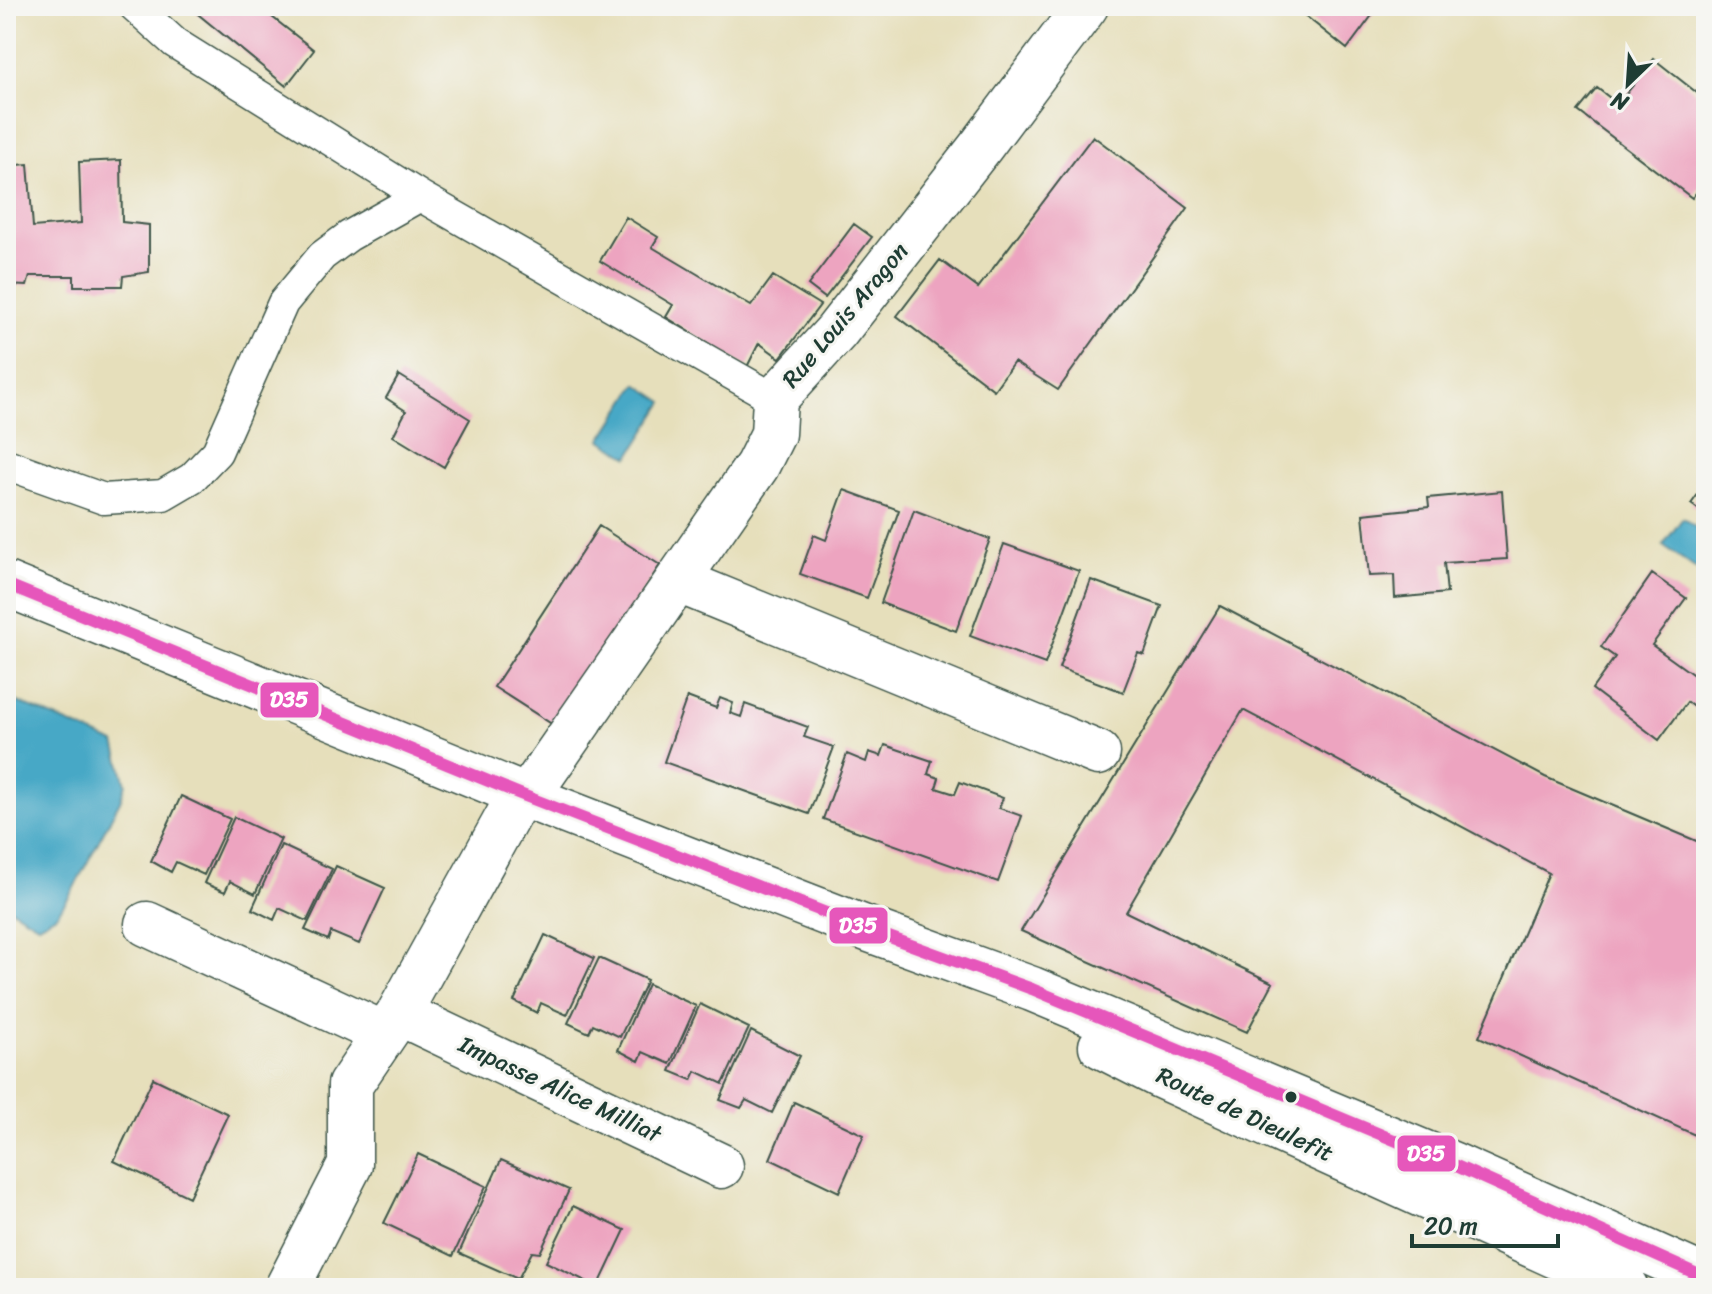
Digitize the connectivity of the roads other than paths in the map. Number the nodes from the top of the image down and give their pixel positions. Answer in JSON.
{"nodes":[{"id":1,"x":134,"y":6,"type":"edge"},
{"id":2,"x":1086,"y":6,"type":"edge"},
{"id":3,"x":420,"y":196,"type":"junction"},
{"id":4,"x":775,"y":399,"type":"junction"},
{"id":5,"x":6,"y":464,"type":"edge"},
{"id":6,"x":679,"y":581,"type":"junction"},
{"id":7,"x":6,"y":584,"type":"edge"},
{"id":8,"x":1098,"y":753,"type":"dead end"},
{"id":9,"x":523,"y":796,"type":"junction"},
{"id":10,"x":147,"y":924,"type":"dead end"},
{"id":11,"x":870,"y":930,"type":"junction"},
{"id":12,"x":391,"y":1024,"type":"junction"},
{"id":13,"x":721,"y":1166,"type":"dead end"},
{"id":14,"x":1706,"y":1278,"type":"edge"},
{"id":15,"x":287,"y":1288,"type":"edge"},
{"id":16,"x":1626,"y":1288,"type":"edge"}],
"edges":[{"from":1,"to":3,"type":"lane"},
{"from":2,"to":4,"type":"main road","name":"Rue Louis Aragon"},
{"from":3,"to":4,"type":"lane"},
{"from":3,"to":5,"type":"lane"},
{"from":4,"to":6,"type":"main road","name":"Rue Louis Aragon"},
{"from":6,"to":8,"type":"main road"},
{"from":6,"to":9,"type":"main road","name":"Rue Louis Aragon"},
{"from":7,"to":9,"type":"main road","name":"Route de Dieulefit"},
{"from":9,"to":11,"type":"main road","name":"Route de Dieulefit"},
{"from":9,"to":12,"type":"main road"},
{"from":10,"to":12,"type":"main road","name":"Impasse Alice Milliat"},
{"from":11,"to":14,"type":"main road","name":"Route de Dieulefit"},
{"from":11,"to":16,"type":"main road","name":"Route de Dieulefit"},
{"from":12,"to":13,"type":"main road","name":"Impasse Alice Milliat"},
{"from":12,"to":15,"type":"main road"}]}
